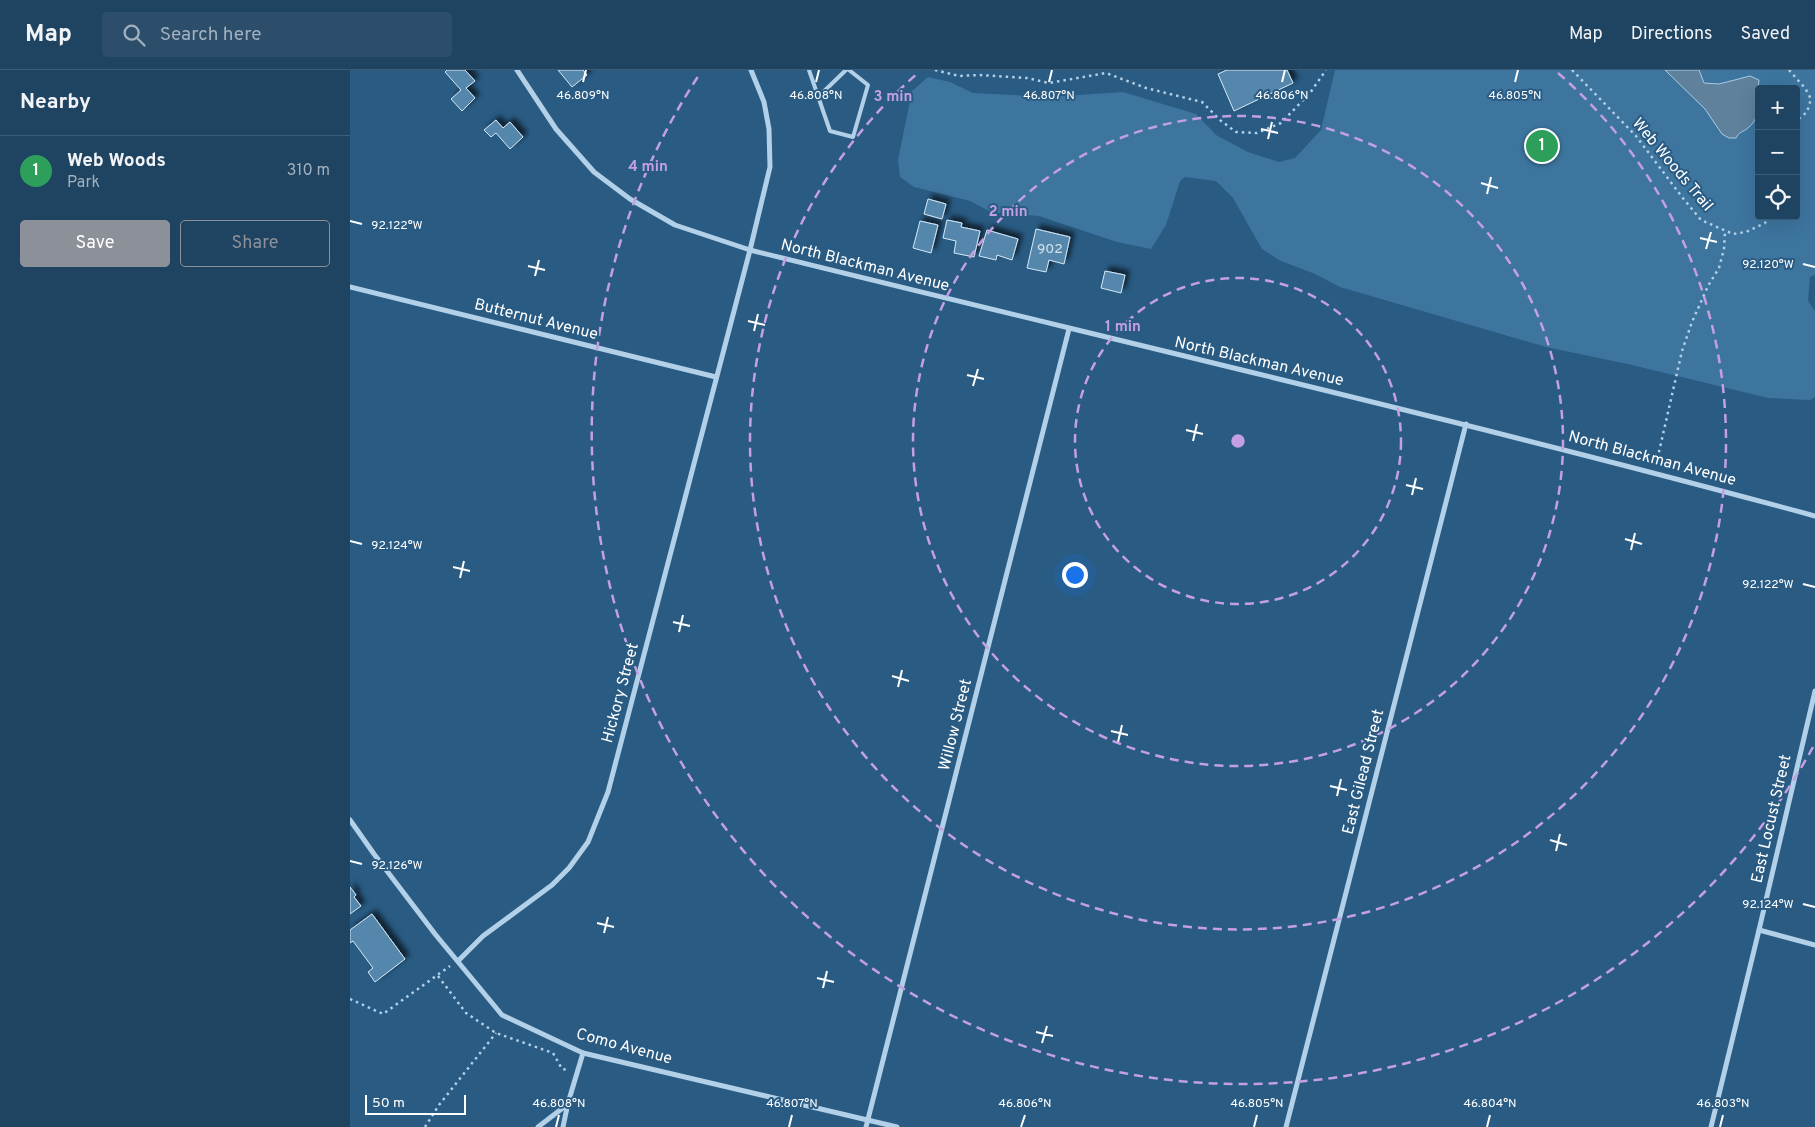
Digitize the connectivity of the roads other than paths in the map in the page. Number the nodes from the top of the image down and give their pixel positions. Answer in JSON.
{"nodes":[{"id":1,"x":517,"y":70,"type":"edge"},
{"id":2,"x":751,"y":70,"type":"edge"},
{"id":3,"x":809,"y":70,"type":"edge"},
{"id":4,"x":848,"y":70,"type":"edge"},
{"id":5,"x":818,"y":97,"type":"junction"},
{"id":6,"x":750,"y":250,"type":"junction"},
{"id":7,"x":350,"y":287,"type":"edge"},
{"id":8,"x":1069,"y":329,"type":"junction"},
{"id":9,"x":716,"y":377,"type":"junction"},
{"id":10,"x":1466,"y":424,"type":"junction"},
{"id":11,"x":1815,"y":516,"type":"edge"},
{"id":12,"x":1815,"y":691,"type":"edge"},
{"id":13,"x":350,"y":820,"type":"edge"},
{"id":14,"x":1759,"y":930,"type":"junction"},
{"id":15,"x":1815,"y":945,"type":"edge"},
{"id":16,"x":458,"y":961,"type":"junction"},
{"id":17,"x":584,"y":1053,"type":"junction"},
{"id":18,"x":568,"y":1104,"type":"junction"},
{"id":19,"x":868,"y":1120,"type":"junction"},
{"id":20,"x":538,"y":1127,"type":"edge"},
{"id":21,"x":563,"y":1127,"type":"edge"},
{"id":22,"x":866,"y":1127,"type":"edge"},
{"id":23,"x":897,"y":1127,"type":"edge"},
{"id":24,"x":1286,"y":1127,"type":"edge"},
{"id":25,"x":1711,"y":1127,"type":"edge"}],
"edges":[{"from":1,"to":6,"type":"street","name":"North Blackman Avenue"},
{"from":2,"to":6,"type":"street"},
{"from":3,"to":5,"type":"lane"},
{"from":4,"to":5,"type":"lane"},
{"from":4,"to":5,"type":"lane"},
{"from":6,"to":8,"type":"street","name":"North Blackman Avenue"},
{"from":6,"to":9,"type":"street","name":"Hickory Street"},
{"from":7,"to":9,"type":"street","name":"Butternut Avenue"},
{"from":8,"to":10,"type":"street","name":"North Blackman Avenue"},
{"from":8,"to":19,"type":"street","name":"Willow Street"},
{"from":9,"to":16,"type":"street","name":"Hickory Street"},
{"from":10,"to":11,"type":"street","name":"North Blackman Avenue"},
{"from":10,"to":24,"type":"street","name":"East Gilead Street"},
{"from":12,"to":14,"type":"street","name":"East Locust Street"},
{"from":13,"to":16,"type":"street","name":"Como Avenue"},
{"from":14,"to":15,"type":"street"},
{"from":14,"to":25,"type":"street","name":"East Locust Street"},
{"from":16,"to":17,"type":"street","name":"Como Avenue"},
{"from":17,"to":18,"type":"street"},
{"from":17,"to":19,"type":"street","name":"Como Avenue"},
{"from":18,"to":20,"type":"street"},
{"from":18,"to":21,"type":"street"},
{"from":19,"to":22,"type":"street","name":"Willow Street"},
{"from":19,"to":23,"type":"street","name":"Como Avenue"}]}
